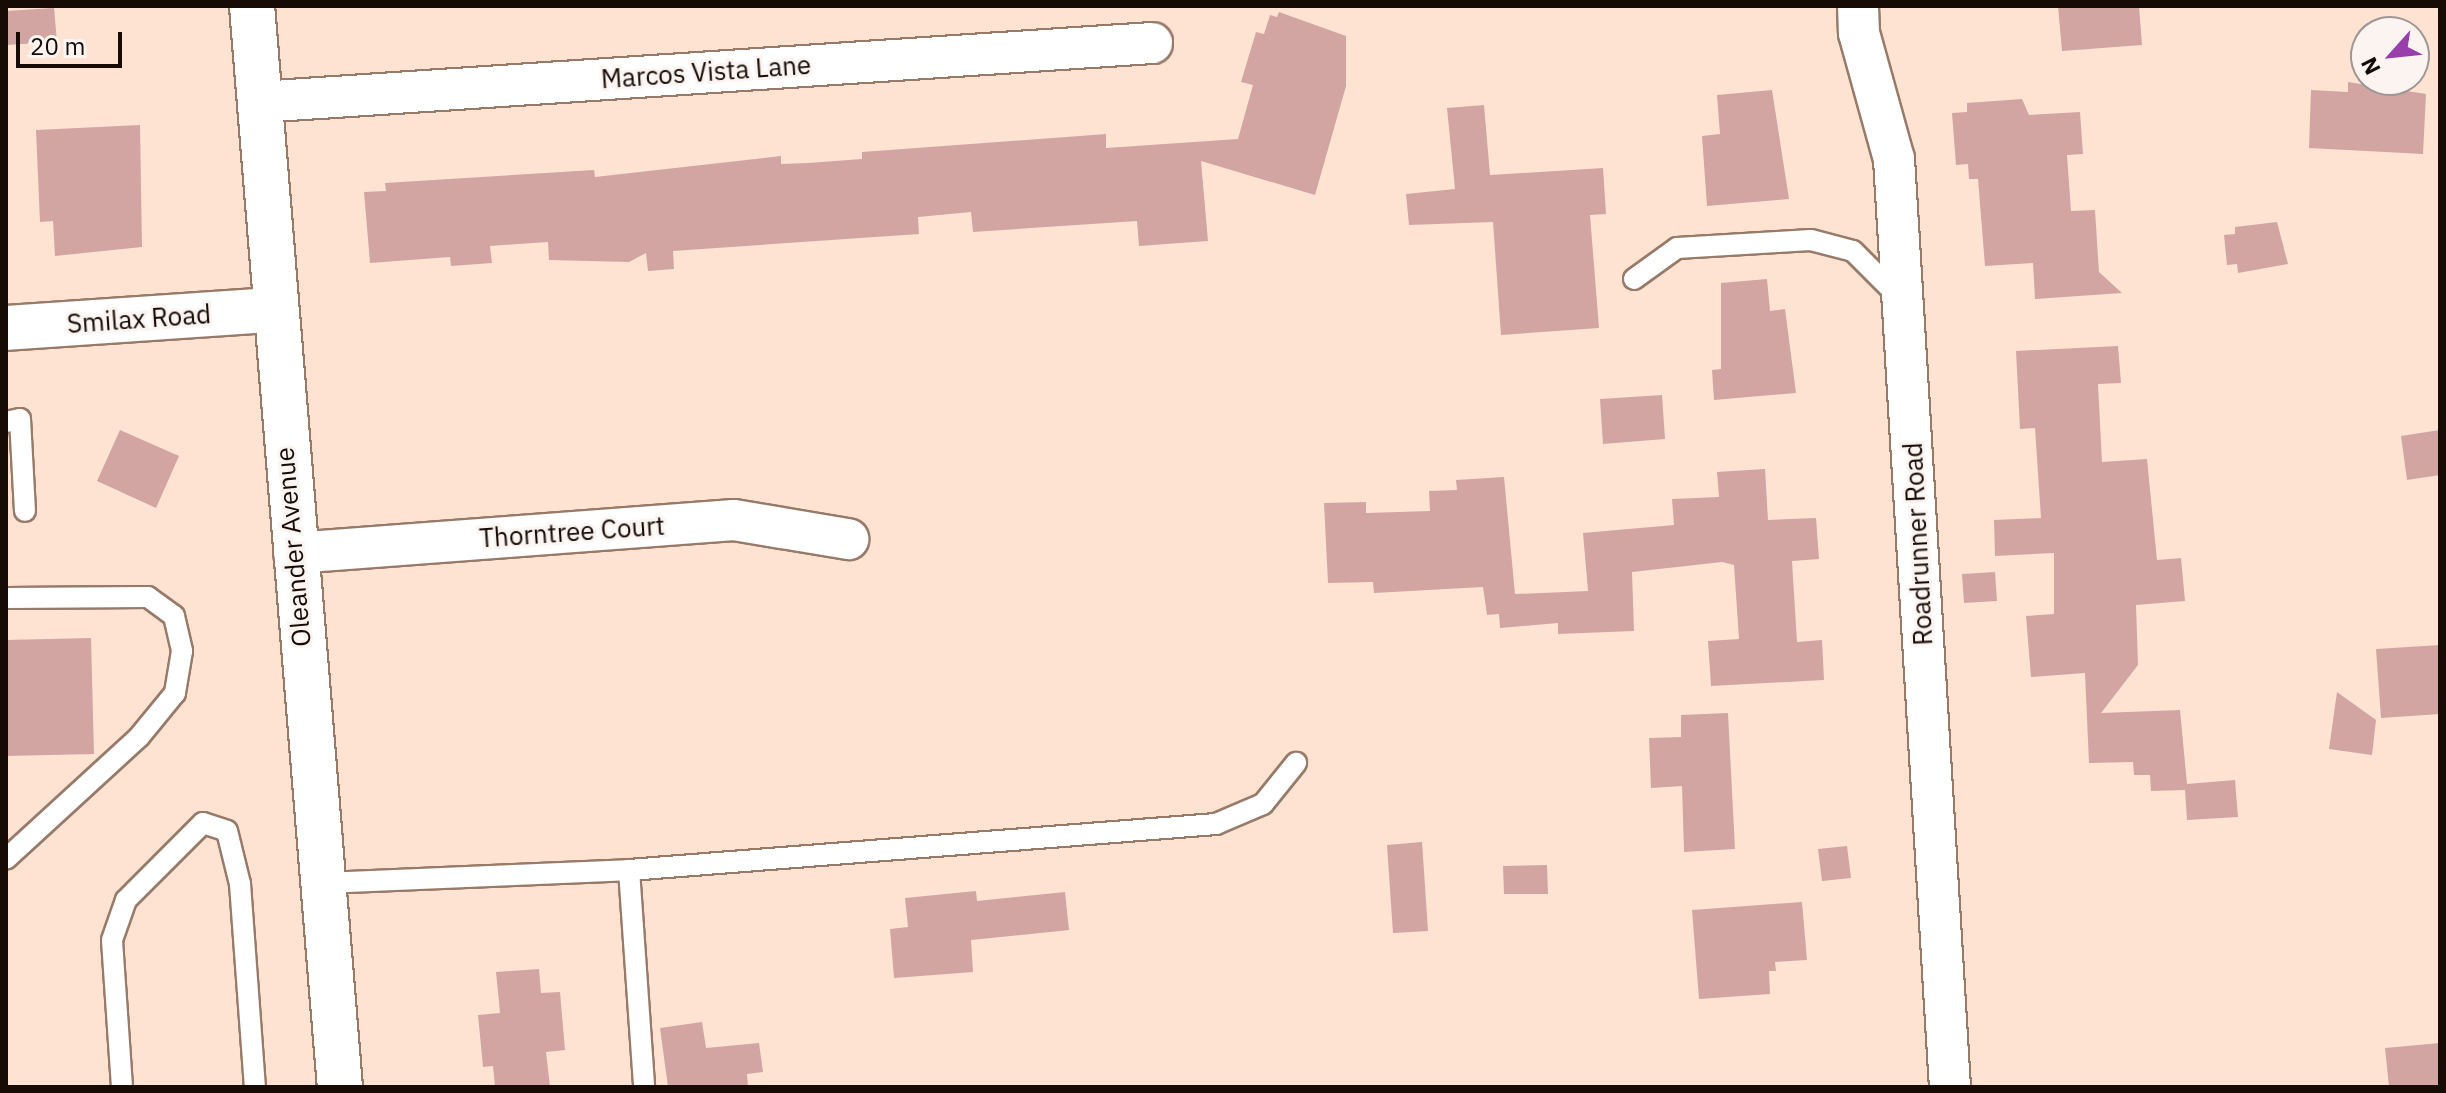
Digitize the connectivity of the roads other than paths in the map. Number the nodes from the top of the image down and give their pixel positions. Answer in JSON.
{"nodes":[{"id":1,"x":252,"y":6,"type":"edge"},
{"id":2,"x":1858,"y":6,"type":"edge"},
{"id":3,"x":1152,"y":43,"type":"dead end"},
{"id":4,"x":259,"y":102,"type":"junction"},
{"id":5,"x":1634,"y":279,"type":"dead end"},
{"id":6,"x":1902,"y":299,"type":"junction"},
{"id":7,"x":272,"y":310,"type":"junction"},
{"id":8,"x":6,"y":328,"type":"edge"},
{"id":9,"x":6,"y":422,"type":"edge"},
{"id":10,"x":25,"y":511,"type":"dead end"},
{"id":11,"x":848,"y":539,"type":"dead end"},
{"id":12,"x":294,"y":553,"type":"junction"},
{"id":13,"x":6,"y":598,"type":"edge"},
{"id":14,"x":1296,"y":763,"type":"dead end"},
{"id":15,"x":6,"y":859,"type":"edge"},
{"id":16,"x":629,"y":870,"type":"junction"},
{"id":17,"x":322,"y":883,"type":"junction"},
{"id":18,"x":122,"y":1087,"type":"edge"},
{"id":19,"x":255,"y":1087,"type":"edge"},
{"id":20,"x":340,"y":1087,"type":"edge"},
{"id":21,"x":644,"y":1087,"type":"edge"},
{"id":22,"x":1950,"y":1087,"type":"edge"}],
"edges":[{"from":1,"to":4,"type":"street","name":"Oleander Avenue"},
{"from":2,"to":6,"type":"street","name":"Roadrunner Road"},
{"from":3,"to":4,"type":"street","name":"Marcos Vista Lane"},
{"from":4,"to":7,"type":"street","name":"Oleander Avenue"},
{"from":5,"to":6,"type":"lane"},
{"from":6,"to":22,"type":"street","name":"Roadrunner Road"},
{"from":7,"to":8,"type":"street","name":"Smilax Road"},
{"from":7,"to":12,"type":"street","name":"Oleander Avenue"},
{"from":9,"to":10,"type":"lane"},
{"from":11,"to":12,"type":"street","name":"Thorntree Court"},
{"from":12,"to":17,"type":"street","name":"Oleander Avenue"},
{"from":13,"to":15,"type":"lane"},
{"from":14,"to":16,"type":"lane"},
{"from":16,"to":17,"type":"lane"},
{"from":16,"to":21,"type":"lane"},
{"from":17,"to":20,"type":"street","name":"Oleander Avenue"},
{"from":18,"to":19,"type":"lane"}]}
